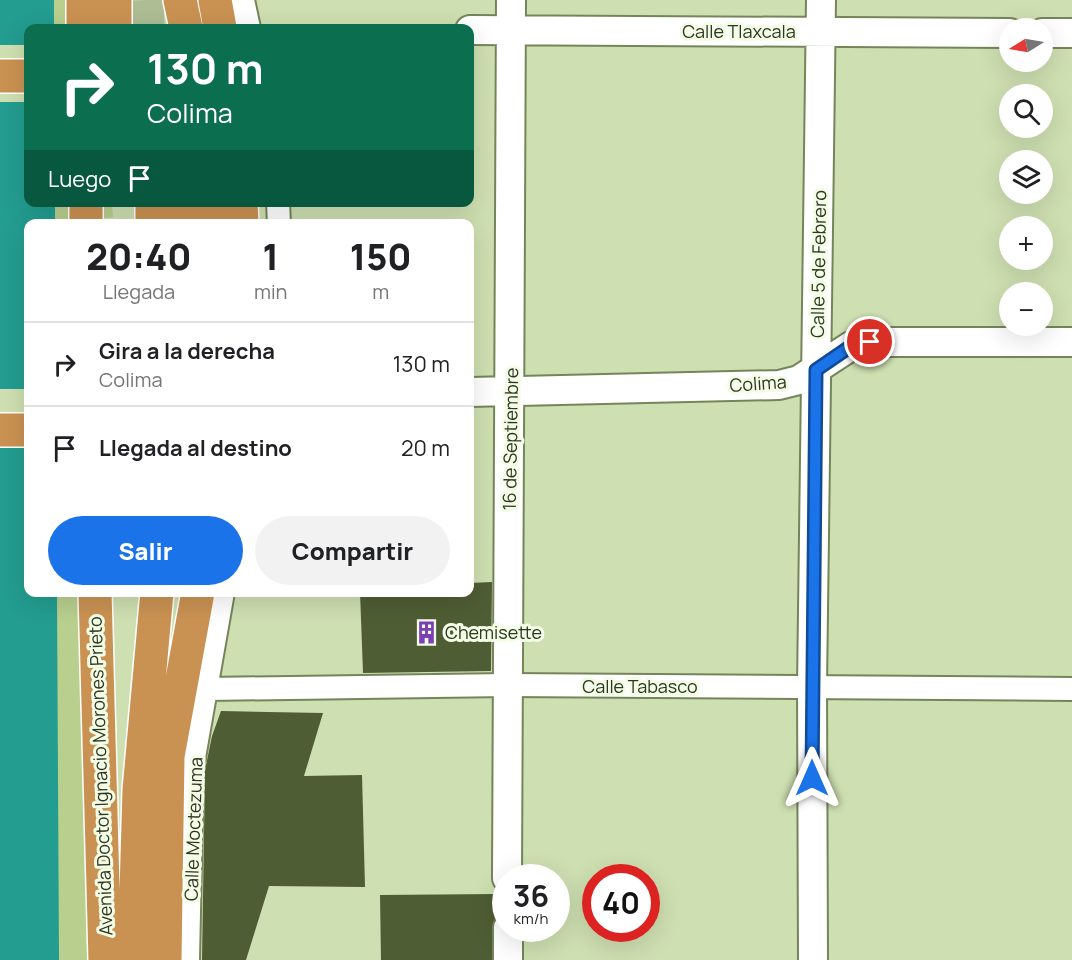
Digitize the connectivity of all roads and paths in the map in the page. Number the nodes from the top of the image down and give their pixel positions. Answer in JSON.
{"nodes":[{"id":1,"x":83,"y":0,"type":"edge"},
{"id":2,"x":115,"y":0,"type":"edge"},
{"id":3,"x":180,"y":0,"type":"edge"},
{"id":4,"x":215,"y":0,"type":"edge"},
{"id":5,"x":243,"y":0,"type":"edge"},
{"id":6,"x":511,"y":0,"type":"edge"},
{"id":7,"x":821,"y":0,"type":"edge"},
{"id":8,"x":83,"y":24,"type":"edge"},
{"id":9,"x":115,"y":24,"type":"edge"},
{"id":10,"x":185,"y":24,"type":"edge"},
{"id":11,"x":219,"y":24,"type":"edge"},
{"id":12,"x":248,"y":24,"type":"edge"},
{"id":13,"x":511,"y":29,"type":"junction"},
{"id":14,"x":474,"y":30,"type":"edge"},
{"id":15,"x":821,"y":31,"type":"junction"},
{"id":16,"x":999,"y":33,"type":"edge"},
{"id":17,"x":1053,"y":33,"type":"edge"},
{"id":18,"x":1072,"y":33,"type":"edge"},
{"id":19,"x":0,"y":56,"type":"edge"},
{"id":20,"x":24,"y":56,"type":"edge"},
{"id":21,"x":0,"y":76,"type":"edge"},
{"id":22,"x":24,"y":76,"type":"edge"},
{"id":23,"x":207,"y":207,"type":"edge"},
{"id":24,"x":191,"y":218,"type":"edge"},
{"id":25,"x":1072,"y":342,"type":"edge"},
{"id":26,"x":816,"y":370,"type":"junction"},
{"id":27,"x":474,"y":392,"type":"edge"},
{"id":28,"x":511,"y":392,"type":"junction"},
{"id":29,"x":0,"y":430,"type":"edge"},
{"id":30,"x":24,"y":430,"type":"edge"},
{"id":31,"x":95,"y":597,"type":"edge"},
{"id":32,"x":157,"y":597,"type":"edge"},
{"id":33,"x":167,"y":597,"type":"edge"},
{"id":34,"x":183,"y":597,"type":"edge"},
{"id":35,"x":197,"y":597,"type":"edge"},
{"id":36,"x":222,"y":597,"type":"edge"},
{"id":37,"x":189,"y":647,"type":"junction"},
{"id":38,"x":507,"y":685,"type":"junction"},
{"id":39,"x":812,"y":687,"type":"junction"},
{"id":40,"x":207,"y":689,"type":"junction"},
{"id":41,"x":1072,"y":689,"type":"edge"},
{"id":42,"x":168,"y":756,"type":"junction"},
{"id":43,"x":507,"y":864,"type":"edge"},
{"id":44,"x":507,"y":942,"type":"edge"},
{"id":45,"x":105,"y":952,"type":"edge"},
{"id":46,"x":134,"y":960,"type":"edge"},
{"id":47,"x":165,"y":960,"type":"edge"},
{"id":48,"x":188,"y":960,"type":"edge"},
{"id":49,"x":508,"y":960,"type":"edge"},
{"id":50,"x":813,"y":960,"type":"edge"}],
"edges":[{"from":1,"to":8,"type":"highway"},
{"from":2,"to":9,"type":"highway"},
{"from":3,"to":10,"type":"highway"},
{"from":4,"to":11,"type":"highway"},
{"from":5,"to":12,"type":"street"},
{"from":6,"to":13,"type":"street","name":"16 de Septiembre"},
{"from":7,"to":15,"type":"street","name":"Calle 5 de Febrero"},
{"from":13,"to":14,"type":"street","name":"Calle Tlaxcala"},
{"from":13,"to":15,"type":"street","name":"Calle Tlaxcala"},
{"from":13,"to":28,"type":"street","name":"16 de Septiembre"},
{"from":15,"to":16,"type":"street","name":"Calle Tlaxcala"},
{"from":15,"to":26,"type":"street","name":"Calle 5 de Febrero"},
{"from":17,"to":18,"type":"street"},
{"from":19,"to":20,"type":"highway"},
{"from":21,"to":22,"type":"highway"},
{"from":23,"to":24,"type":"highway"},
{"from":25,"to":26,"type":"street","name":"Colima"},
{"from":26,"to":28,"type":"street","name":"Colima"},
{"from":26,"to":39,"type":"street","name":"Calle 5 de Febrero"},
{"from":27,"to":28,"type":"street","name":"Colima"},
{"from":28,"to":38,"type":"street","name":"16 de Septiembre"},
{"from":29,"to":30,"type":"highway"},
{"from":31,"to":45,"type":"highway","name":"Avenida Doctor Ignacio Morones Prieto"},
{"from":32,"to":46,"type":"highway"},
{"from":33,"to":42,"type":"highway"},
{"from":34,"to":37,"type":"highway"},
{"from":35,"to":37,"type":"highway"},
{"from":36,"to":40,"type":"street","name":"Calle Moctezuma"},
{"from":37,"to":42,"type":"highway"},
{"from":38,"to":39,"type":"street","name":"Calle Tabasco"},
{"from":38,"to":40,"type":"street","name":"Calle Tabasco"},
{"from":38,"to":43,"type":"street","name":"16 de Septiembre"},
{"from":39,"to":41,"type":"street","name":"Calle Tabasco"},
{"from":39,"to":50,"type":"street","name":"Calle 5 de Febrero"},
{"from":40,"to":48,"type":"street","name":"Calle Moctezuma"},
{"from":42,"to":47,"type":"highway"},
{"from":44,"to":49,"type":"street"}]}
